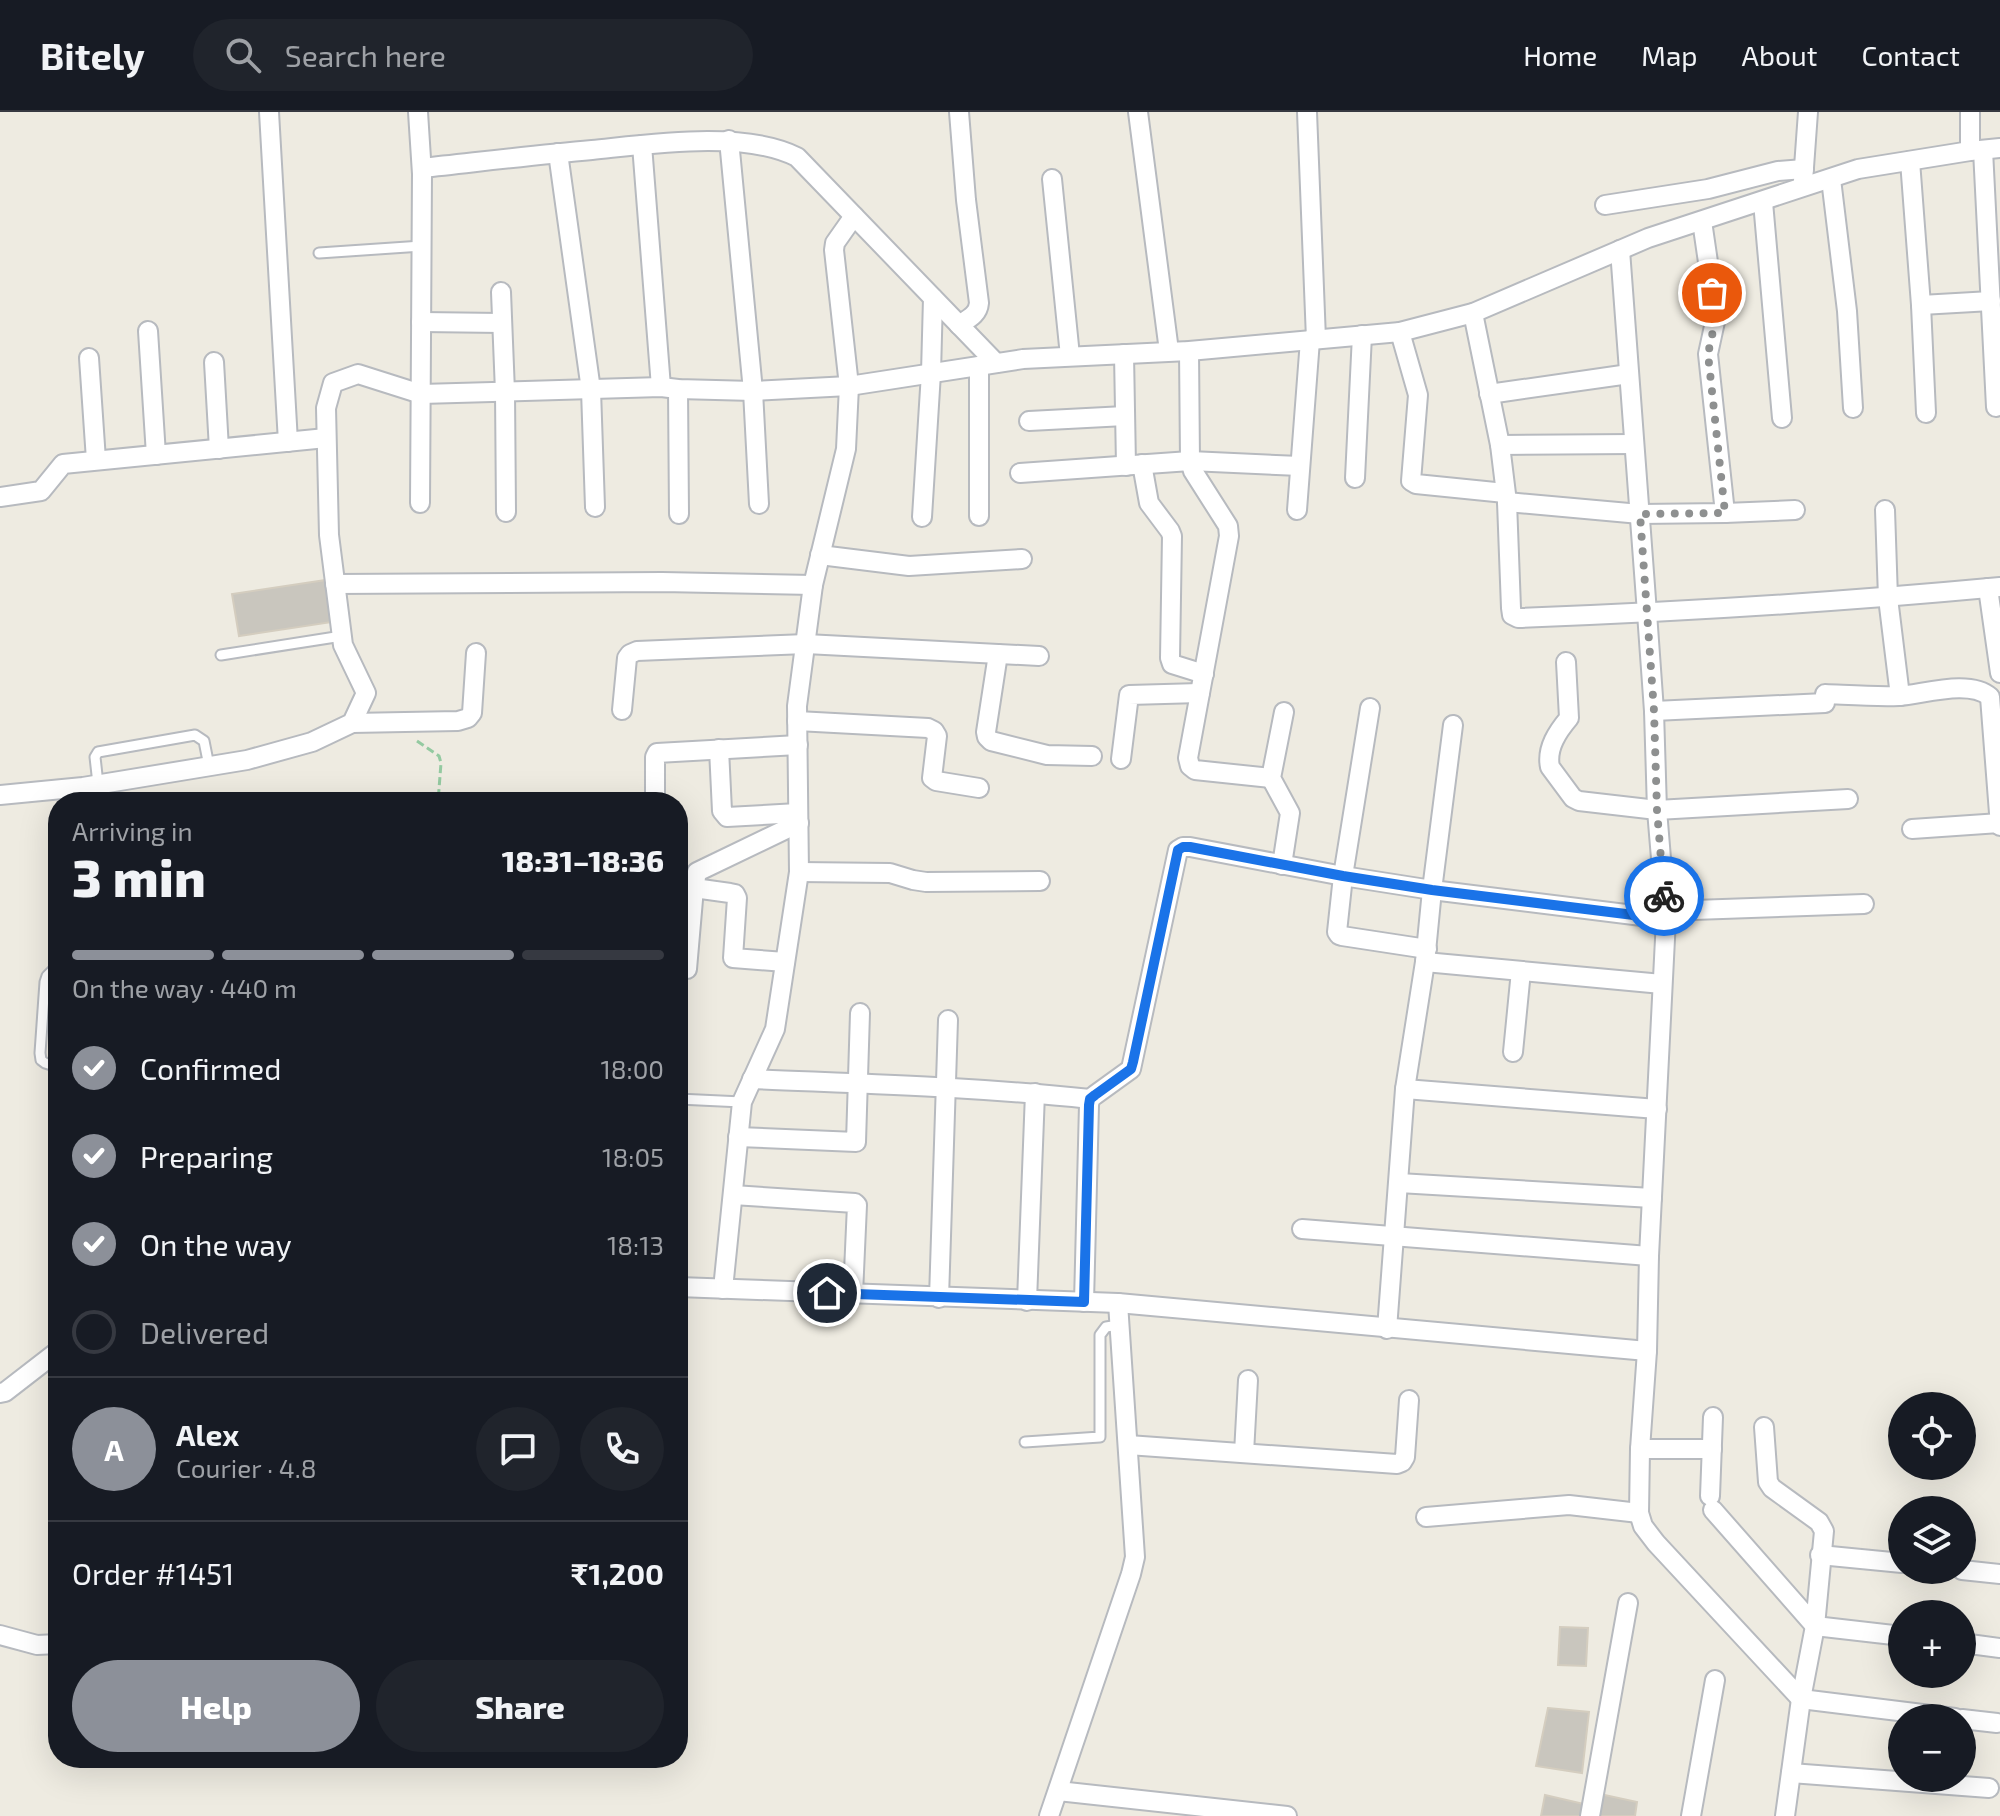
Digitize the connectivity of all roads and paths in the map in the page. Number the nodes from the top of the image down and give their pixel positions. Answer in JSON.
{"nodes":[{"id":1,"x":269,"y":112,"type":"edge"},
{"id":2,"x":418,"y":112,"type":"edge"},
{"id":3,"x":959,"y":112,"type":"edge"},
{"id":4,"x":1138,"y":112,"type":"edge"},
{"id":5,"x":1307,"y":112,"type":"edge"},
{"id":6,"x":1808,"y":112,"type":"edge"},
{"id":7,"x":1970,"y":112,"type":"edge"},
{"id":8,"x":729,"y":140,"type":"junction"},
{"id":9,"x":642,"y":145,"type":"junction"},
{"id":10,"x":1984,"y":150,"type":"edge"},
{"id":11,"x":558,"y":153,"type":"junction"},
{"id":12,"x":1910,"y":161,"type":"junction"},
{"id":13,"x":422,"y":168,"type":"junction"},
{"id":14,"x":1804,"y":169,"type":"junction"},
{"id":15,"x":1052,"y":179,"type":"dead end"},
{"id":16,"x":1831,"y":179,"type":"junction"},
{"id":17,"x":1802,"y":189,"type":"junction"},
{"id":18,"x":1763,"y":202,"type":"junction"},
{"id":19,"x":1605,"y":205,"type":"dead end"},
{"id":20,"x":854,"y":216,"type":"junction"},
{"id":21,"x":1702,"y":221,"type":"junction"},
{"id":22,"x":422,"y":246,"type":"junction"},
{"id":23,"x":1620,"y":250,"type":"junction"},
{"id":24,"x":319,"y":253,"type":"dead end"},
{"id":25,"x":501,"y":292,"type":"dead end"},
{"id":26,"x":933,"y":298,"type":"junction"},
{"id":27,"x":1991,"y":301,"type":"junction"},
{"id":28,"x":1921,"y":305,"type":"junction"},
{"id":29,"x":1473,"y":313,"type":"junction"},
{"id":30,"x":421,"y":322,"type":"junction"},
{"id":31,"x":502,"y":323,"type":"junction"},
{"id":32,"x":959,"y":325,"type":"junction"},
{"id":33,"x":148,"y":331,"type":"dead end"},
{"id":34,"x":1400,"y":332,"type":"junction"},
{"id":35,"x":1362,"y":335,"type":"junction"},
{"id":36,"x":1313,"y":340,"type":"junction"},
{"id":37,"x":1169,"y":351,"type":"junction"},
{"id":38,"x":1189,"y":351,"type":"junction"},
{"id":39,"x":1124,"y":354,"type":"junction"},
{"id":40,"x":1070,"y":356,"type":"junction"},
{"id":41,"x":89,"y":358,"type":"dead end"},
{"id":42,"x":214,"y":362,"type":"dead end"},
{"id":43,"x":987,"y":364,"type":"junction"},
{"id":44,"x":931,"y":373,"type":"junction"},
{"id":45,"x":1629,"y":374,"type":"junction"},
{"id":46,"x":849,"y":386,"type":"junction"},
{"id":47,"x":670,"y":388,"type":"junction"},
{"id":48,"x":591,"y":390,"type":"junction"},
{"id":49,"x":753,"y":391,"type":"junction"},
{"id":50,"x":505,"y":392,"type":"junction"},
{"id":51,"x":421,"y":394,"type":"junction"},
{"id":52,"x":1489,"y":394,"type":"junction"},
{"id":53,"x":1996,"y":407,"type":"dead end"},
{"id":54,"x":1853,"y":408,"type":"dead end"},
{"id":55,"x":1926,"y":413,"type":"dead end"},
{"id":56,"x":1125,"y":416,"type":"junction"},
{"id":57,"x":1782,"y":418,"type":"dead end"},
{"id":58,"x":1029,"y":421,"type":"dead end"},
{"id":59,"x":326,"y":438,"type":"junction"},
{"id":60,"x":288,"y":442,"type":"junction"},
{"id":61,"x":1634,"y":444,"type":"junction"},
{"id":62,"x":1500,"y":445,"type":"junction"},
{"id":63,"x":219,"y":449,"type":"junction"},
{"id":64,"x":156,"y":455,"type":"junction"},
{"id":65,"x":96,"y":460,"type":"junction"},
{"id":66,"x":1190,"y":461,"type":"junction"},
{"id":67,"x":1134,"y":465,"type":"junction"},
{"id":68,"x":1300,"y":466,"type":"junction"},
{"id":69,"x":1020,"y":473,"type":"dead end"},
{"id":70,"x":1355,"y":478,"type":"dead end"},
{"id":71,"x":0,"y":497,"type":"edge"},
{"id":72,"x":1506,"y":497,"type":"junction"},
{"id":73,"x":420,"y":503,"type":"dead end"},
{"id":74,"x":759,"y":504,"type":"dead end"},
{"id":75,"x":595,"y":507,"type":"dead end"},
{"id":76,"x":1297,"y":510,"type":"dead end"},
{"id":77,"x":1795,"y":510,"type":"dead end"},
{"id":78,"x":1885,"y":510,"type":"dead end"},
{"id":79,"x":506,"y":512,"type":"dead end"},
{"id":80,"x":1725,"y":513,"type":"junction"},
{"id":81,"x":679,"y":514,"type":"dead end"},
{"id":82,"x":1640,"y":514,"type":"junction"},
{"id":83,"x":979,"y":516,"type":"dead end"},
{"id":84,"x":922,"y":517,"type":"dead end"},
{"id":85,"x":820,"y":555,"type":"junction"},
{"id":86,"x":1022,"y":559,"type":"dead end"},
{"id":87,"x":335,"y":584,"type":"junction"},
{"id":88,"x":813,"y":585,"type":"junction"},
{"id":89,"x":1994,"y":587,"type":"edge"},
{"id":90,"x":1888,"y":598,"type":"junction"},
{"id":91,"x":1647,"y":613,"type":"junction"},
{"id":92,"x":342,"y":636,"type":"junction"},
{"id":93,"x":806,"y":644,"type":"junction"},
{"id":94,"x":476,"y":653,"type":"dead end"},
{"id":95,"x":998,"y":654,"type":"junction"},
{"id":96,"x":221,"y":655,"type":"dead end"},
{"id":97,"x":1039,"y":656,"type":"dead end"},
{"id":98,"x":1566,"y":662,"type":"dead end"},
{"id":99,"x":2000,"y":673,"type":"edge"},
{"id":100,"x":1204,"y":674,"type":"junction"},
{"id":101,"x":1200,"y":693,"type":"junction"},
{"id":102,"x":1900,"y":696,"type":"junction"},
{"id":103,"x":1370,"y":708,"type":"dead end"},
{"id":104,"x":622,"y":710,"type":"dead end"},
{"id":105,"x":1654,"y":711,"type":"junction"},
{"id":106,"x":1284,"y":712,"type":"dead end"},
{"id":107,"x":797,"y":721,"type":"junction"},
{"id":108,"x":386,"y":722,"type":"junction"},
{"id":109,"x":352,"y":723,"type":"junction"},
{"id":110,"x":1453,"y":725,"type":"dead end"},
{"id":111,"x":798,"y":745,"type":"junction"},
{"id":112,"x":719,"y":749,"type":"junction"},
{"id":113,"x":1092,"y":756,"type":"dead end"},
{"id":114,"x":1121,"y":759,"type":"dead end"},
{"id":115,"x":209,"y":766,"type":"junction"},
{"id":116,"x":1271,"y":778,"type":"junction"},
{"id":117,"x":979,"y":788,"type":"dead end"},
{"id":118,"x":88,"y":791,"type":"edge"},
{"id":119,"x":66,"y":792,"type":"edge"},
{"id":120,"x":439,"y":792,"type":"edge"},
{"id":121,"x":655,"y":792,"type":"edge"},
{"id":122,"x":48,"y":793,"type":"edge"},
{"id":123,"x":0,"y":795,"type":"edge"},
{"id":124,"x":1848,"y":799,"type":"dead end"},
{"id":125,"x":1657,"y":810,"type":"junction"},
{"id":126,"x":798,"y":818,"type":"junction"},
{"id":127,"x":2000,"y":824,"type":"edge"},
{"id":128,"x":1912,"y":829,"type":"dead end"},
{"id":129,"x":1282,"y":865,"type":"junction"},
{"id":130,"x":799,"y":872,"type":"junction"},
{"id":131,"x":1343,"y":876,"type":"junction"},
{"id":132,"x":1040,"y":881,"type":"dead end"},
{"id":133,"x":694,"y":888,"type":"junction"},
{"id":134,"x":1432,"y":890,"type":"junction"},
{"id":135,"x":1864,"y":904,"type":"dead end"},
{"id":136,"x":1666,"y":915,"type":"junction"},
{"id":137,"x":1426,"y":956,"type":"junction"},
{"id":138,"x":688,"y":957,"type":"edge"},
{"id":139,"x":785,"y":962,"type":"junction"},
{"id":140,"x":1521,"y":971,"type":"junction"},
{"id":141,"x":48,"y":975,"type":"edge"},
{"id":142,"x":1662,"y":984,"type":"junction"},
{"id":143,"x":860,"y":1013,"type":"dead end"},
{"id":144,"x":948,"y":1020,"type":"dead end"},
{"id":145,"x":1513,"y":1052,"type":"dead end"},
{"id":146,"x":48,"y":1064,"type":"edge"},
{"id":147,"x":752,"y":1079,"type":"junction"},
{"id":148,"x":857,"y":1084,"type":"junction"},
{"id":149,"x":945,"y":1088,"type":"junction"},
{"id":150,"x":1405,"y":1089,"type":"junction"},
{"id":151,"x":1035,"y":1093,"type":"junction"},
{"id":152,"x":688,"y":1099,"type":"edge"},
{"id":153,"x":1090,"y":1099,"type":"junction"},
{"id":154,"x":742,"y":1102,"type":"junction"},
{"id":155,"x":1657,"y":1109,"type":"junction"},
{"id":156,"x":738,"y":1137,"type":"junction"},
{"id":157,"x":1399,"y":1183,"type":"junction"},
{"id":158,"x":733,"y":1195,"type":"junction"},
{"id":159,"x":1652,"y":1198,"type":"junction"},
{"id":160,"x":1302,"y":1229,"type":"dead end"},
{"id":161,"x":1394,"y":1238,"type":"junction"},
{"id":162,"x":1649,"y":1256,"type":"junction"},
{"id":163,"x":688,"y":1287,"type":"edge"},
{"id":164,"x":723,"y":1289,"type":"junction"},
{"id":165,"x":853,"y":1294,"type":"junction"},
{"id":166,"x":939,"y":1298,"type":"junction"},
{"id":167,"x":1027,"y":1301,"type":"junction"},
{"id":168,"x":1084,"y":1302,"type":"junction"},
{"id":169,"x":1118,"y":1303,"type":"junction"},
{"id":170,"x":1119,"y":1325,"type":"junction"},
{"id":171,"x":1387,"y":1329,"type":"junction"},
{"id":172,"x":1647,"y":1351,"type":"junction"},
{"id":173,"x":48,"y":1359,"type":"edge"},
{"id":174,"x":1248,"y":1380,"type":"dead end"},
{"id":175,"x":0,"y":1393,"type":"edge"},
{"id":176,"x":1409,"y":1400,"type":"dead end"},
{"id":177,"x":1713,"y":1417,"type":"dead end"},
{"id":178,"x":1764,"y":1427,"type":"dead end"},
{"id":179,"x":1025,"y":1442,"type":"dead end"},
{"id":180,"x":1128,"y":1445,"type":"junction"},
{"id":181,"x":1640,"y":1449,"type":"junction"},
{"id":182,"x":1712,"y":1449,"type":"junction"},
{"id":183,"x":1244,"y":1453,"type":"junction"},
{"id":184,"x":1639,"y":1513,"type":"junction"},
{"id":185,"x":1426,"y":1517,"type":"dead end"},
{"id":186,"x":1820,"y":1555,"type":"junction"},
{"id":187,"x":1888,"y":1562,"type":"edge"},
{"id":188,"x":1976,"y":1571,"type":"edge"},
{"id":189,"x":2000,"y":1574,"type":"edge"},
{"id":190,"x":1628,"y":1603,"type":"dead end"},
{"id":191,"x":1815,"y":1626,"type":"junction"},
{"id":192,"x":1888,"y":1634,"type":"edge"},
{"id":193,"x":0,"y":1635,"type":"edge"},
{"id":194,"x":48,"y":1644,"type":"edge"},
{"id":195,"x":1976,"y":1645,"type":"edge"},
{"id":196,"x":2000,"y":1648,"type":"edge"},
{"id":197,"x":1715,"y":1680,"type":"dead end"},
{"id":198,"x":1801,"y":1699,"type":"junction"},
{"id":199,"x":1888,"y":1710,"type":"edge"},
{"id":200,"x":1976,"y":1721,"type":"edge"},
{"id":201,"x":1997,"y":1723,"type":"dead end"},
{"id":202,"x":1791,"y":1773,"type":"junction"},
{"id":203,"x":1989,"y":1788,"type":"dead end"},
{"id":204,"x":1058,"y":1791,"type":"junction"},
{"id":205,"x":1049,"y":1816,"type":"edge"},
{"id":206,"x":1287,"y":1816,"type":"edge"},
{"id":207,"x":1590,"y":1816,"type":"edge"},
{"id":208,"x":1691,"y":1816,"type":"edge"},
{"id":209,"x":1785,"y":1816,"type":"edge"}],
"edges":[{"from":1,"to":60,"type":"street"},
{"from":2,"to":13,"type":"street"},
{"from":3,"to":32,"type":"street"},
{"from":4,"to":37,"type":"street"},
{"from":5,"to":36,"type":"street"},
{"from":6,"to":14,"type":"street"},
{"from":7,"to":10,"type":"street"},
{"from":8,"to":9,"type":"street"},
{"from":8,"to":20,"type":"street"},
{"from":8,"to":49,"type":"street"},
{"from":9,"to":11,"type":"street"},
{"from":9,"to":47,"type":"street"},
{"from":10,"to":12,"type":"street"},
{"from":10,"to":27,"type":"street"},
{"from":11,"to":13,"type":"street"},
{"from":11,"to":48,"type":"street"},
{"from":12,"to":16,"type":"street"},
{"from":12,"to":28,"type":"street"},
{"from":13,"to":22,"type":"street"},
{"from":14,"to":17,"type":"street"},
{"from":14,"to":19,"type":"street"},
{"from":15,"to":40,"type":"street"},
{"from":16,"to":17,"type":"street"},
{"from":16,"to":54,"type":"street"},
{"from":17,"to":18,"type":"street"},
{"from":18,"to":21,"type":"street"},
{"from":18,"to":57,"type":"street"},
{"from":20,"to":26,"type":"street"},
{"from":20,"to":46,"type":"street"},
{"from":21,"to":23,"type":"street"},
{"from":21,"to":80,"type":"street"},
{"from":22,"to":24,"type":"lane"},
{"from":22,"to":30,"type":"street"},
{"from":23,"to":29,"type":"street"},
{"from":23,"to":45,"type":"street"},
{"from":25,"to":31,"type":"street"},
{"from":26,"to":32,"type":"street"},
{"from":26,"to":44,"type":"street"},
{"from":27,"to":28,"type":"street"},
{"from":27,"to":53,"type":"street"},
{"from":28,"to":55,"type":"street"},
{"from":29,"to":34,"type":"street"},
{"from":29,"to":52,"type":"street"},
{"from":30,"to":31,"type":"street"},
{"from":30,"to":51,"type":"street"},
{"from":31,"to":50,"type":"street"},
{"from":32,"to":43,"type":"street"},
{"from":33,"to":64,"type":"street"},
{"from":34,"to":35,"type":"street"},
{"from":34,"to":72,"type":"street"},
{"from":35,"to":36,"type":"street"},
{"from":35,"to":70,"type":"street"},
{"from":36,"to":38,"type":"street"},
{"from":36,"to":68,"type":"street"},
{"from":37,"to":38,"type":"street"},
{"from":37,"to":39,"type":"street"},
{"from":38,"to":66,"type":"street"},
{"from":39,"to":40,"type":"street"},
{"from":39,"to":56,"type":"street"},
{"from":40,"to":43,"type":"street"},
{"from":41,"to":65,"type":"street"},
{"from":42,"to":63,"type":"street"},
{"from":43,"to":44,"type":"street"},
{"from":43,"to":83,"type":"street"},
{"from":44,"to":46,"type":"street"},
{"from":44,"to":84,"type":"street"},
{"from":45,"to":52,"type":"street"},
{"from":45,"to":61,"type":"street"},
{"from":46,"to":49,"type":"street"},
{"from":46,"to":85,"type":"street"},
{"from":47,"to":48,"type":"street"},
{"from":47,"to":49,"type":"street"},
{"from":47,"to":81,"type":"street"},
{"from":48,"to":50,"type":"street"},
{"from":48,"to":75,"type":"street"},
{"from":49,"to":74,"type":"street"},
{"from":50,"to":51,"type":"street"},
{"from":50,"to":79,"type":"street"},
{"from":51,"to":59,"type":"street"},
{"from":51,"to":73,"type":"street"},
{"from":52,"to":62,"type":"street"},
{"from":56,"to":58,"type":"street"},
{"from":56,"to":67,"type":"street"},
{"from":59,"to":60,"type":"street"},
{"from":59,"to":87,"type":"street"},
{"from":60,"to":63,"type":"street"},
{"from":61,"to":62,"type":"street"},
{"from":61,"to":82,"type":"street"},
{"from":62,"to":72,"type":"street"},
{"from":63,"to":64,"type":"street"},
{"from":64,"to":65,"type":"street"},
{"from":65,"to":71,"type":"street"},
{"from":66,"to":67,"type":"street"},
{"from":66,"to":68,"type":"street"},
{"from":66,"to":100,"type":"street"},
{"from":67,"to":69,"type":"street"},
{"from":67,"to":100,"type":"street"},
{"from":68,"to":76,"type":"street"},
{"from":72,"to":82,"type":"street"},
{"from":72,"to":91,"type":"street"},
{"from":77,"to":80,"type":"street"},
{"from":78,"to":90,"type":"street"},
{"from":80,"to":82,"type":"street"},
{"from":82,"to":91,"type":"street"},
{"from":85,"to":86,"type":"street"},
{"from":85,"to":88,"type":"street"},
{"from":87,"to":88,"type":"street"},
{"from":87,"to":92,"type":"street"},
{"from":88,"to":93,"type":"street"},
{"from":89,"to":90,"type":"street"},
{"from":89,"to":99,"type":"street"},
{"from":90,"to":91,"type":"street"},
{"from":90,"to":102,"type":"street"},
{"from":91,"to":105,"type":"street"},
{"from":92,"to":96,"type":"lane"},
{"from":92,"to":109,"type":"street"},
{"from":93,"to":95,"type":"street"},
{"from":93,"to":104,"type":"street"},
{"from":93,"to":107,"type":"street"},
{"from":94,"to":108,"type":"street"},
{"from":95,"to":97,"type":"street"},
{"from":95,"to":113,"type":"street"},
{"from":98,"to":125,"type":"street"},
{"from":100,"to":101,"type":"street"},
{"from":101,"to":114,"type":"street"},
{"from":101,"to":116,"type":"street"},
{"from":102,"to":105,"type":"street"},
{"from":102,"to":127,"type":"street"},
{"from":103,"to":131,"type":"street"},
{"from":105,"to":125,"type":"street"},
{"from":106,"to":116,"type":"street"},
{"from":107,"to":111,"type":"street"},
{"from":107,"to":117,"type":"street"},
{"from":108,"to":109,"type":"street"},
{"from":108,"to":120,"type":"path"},
{"from":109,"to":115,"type":"street"},
{"from":110,"to":134,"type":"street"},
{"from":111,"to":112,"type":"street"},
{"from":111,"to":126,"type":"street"},
{"from":112,"to":121,"type":"street"},
{"from":112,"to":126,"type":"street"},
{"from":115,"to":118,"type":"street"},
{"from":115,"to":118,"type":"lane"},
{"from":116,"to":129,"type":"street"},
{"from":118,"to":119,"type":"street"},
{"from":122,"to":123,"type":"street"},
{"from":124,"to":125,"type":"street"},
{"from":125,"to":136,"type":"street"},
{"from":126,"to":130,"type":"street"},
{"from":126,"to":133,"type":"street"},
{"from":127,"to":128,"type":"street"},
{"from":129,"to":131,"type":"street"},
{"from":129,"to":153,"type":"street"},
{"from":130,"to":132,"type":"street"},
{"from":130,"to":139,"type":"street"},
{"from":131,"to":134,"type":"street"},
{"from":131,"to":137,"type":"street"},
{"from":133,"to":138,"type":"street"},
{"from":133,"to":139,"type":"street"},
{"from":134,"to":136,"type":"street"},
{"from":134,"to":137,"type":"street"},
{"from":135,"to":136,"type":"street"},
{"from":136,"to":142,"type":"street"},
{"from":137,"to":140,"type":"street"},
{"from":137,"to":150,"type":"street"},
{"from":139,"to":147,"type":"street"},
{"from":140,"to":142,"type":"street"},
{"from":140,"to":145,"type":"street"},
{"from":141,"to":146,"type":"lane"},
{"from":142,"to":155,"type":"street"},
{"from":143,"to":148,"type":"street"},
{"from":144,"to":149,"type":"street"},
{"from":147,"to":148,"type":"street"},
{"from":147,"to":154,"type":"street"},
{"from":148,"to":149,"type":"street"},
{"from":148,"to":156,"type":"street"},
{"from":149,"to":151,"type":"street"},
{"from":149,"to":166,"type":"street"},
{"from":150,"to":155,"type":"street"},
{"from":150,"to":157,"type":"street"},
{"from":151,"to":153,"type":"street"},
{"from":151,"to":167,"type":"street"},
{"from":152,"to":154,"type":"lane"},
{"from":153,"to":168,"type":"street"},
{"from":154,"to":156,"type":"street"},
{"from":155,"to":159,"type":"street"},
{"from":156,"to":158,"type":"street"},
{"from":157,"to":159,"type":"street"},
{"from":157,"to":161,"type":"street"},
{"from":158,"to":164,"type":"street"},
{"from":158,"to":165,"type":"street"},
{"from":159,"to":162,"type":"street"},
{"from":160,"to":161,"type":"street"},
{"from":161,"to":162,"type":"street"},
{"from":161,"to":171,"type":"street"},
{"from":162,"to":172,"type":"street"},
{"from":163,"to":164,"type":"street"},
{"from":164,"to":165,"type":"street"},
{"from":165,"to":166,"type":"street"},
{"from":166,"to":167,"type":"street"},
{"from":167,"to":168,"type":"street"},
{"from":168,"to":169,"type":"street"},
{"from":169,"to":170,"type":"street"},
{"from":169,"to":171,"type":"street"},
{"from":170,"to":179,"type":"lane"},
{"from":170,"to":180,"type":"street"},
{"from":171,"to":172,"type":"street"},
{"from":172,"to":181,"type":"street"},
{"from":173,"to":175,"type":"street"},
{"from":174,"to":183,"type":"street"},
{"from":176,"to":183,"type":"street"},
{"from":177,"to":182,"type":"street"},
{"from":178,"to":186,"type":"street"},
{"from":180,"to":183,"type":"street"},
{"from":180,"to":204,"type":"street"},
{"from":181,"to":182,"type":"street"},
{"from":181,"to":184,"type":"street"},
{"from":182,"to":191,"type":"street"},
{"from":184,"to":185,"type":"street"},
{"from":184,"to":198,"type":"street"},
{"from":186,"to":187,"type":"street"},
{"from":186,"to":191,"type":"street"},
{"from":188,"to":189,"type":"street"},
{"from":190,"to":207,"type":"street"},
{"from":191,"to":192,"type":"street"},
{"from":191,"to":198,"type":"street"},
{"from":193,"to":194,"type":"street"},
{"from":195,"to":196,"type":"street"},
{"from":197,"to":208,"type":"street"},
{"from":198,"to":199,"type":"street"},
{"from":198,"to":202,"type":"street"},
{"from":200,"to":201,"type":"street"},
{"from":202,"to":203,"type":"street"},
{"from":202,"to":209,"type":"street"},
{"from":204,"to":205,"type":"street"},
{"from":204,"to":206,"type":"street"}]}
